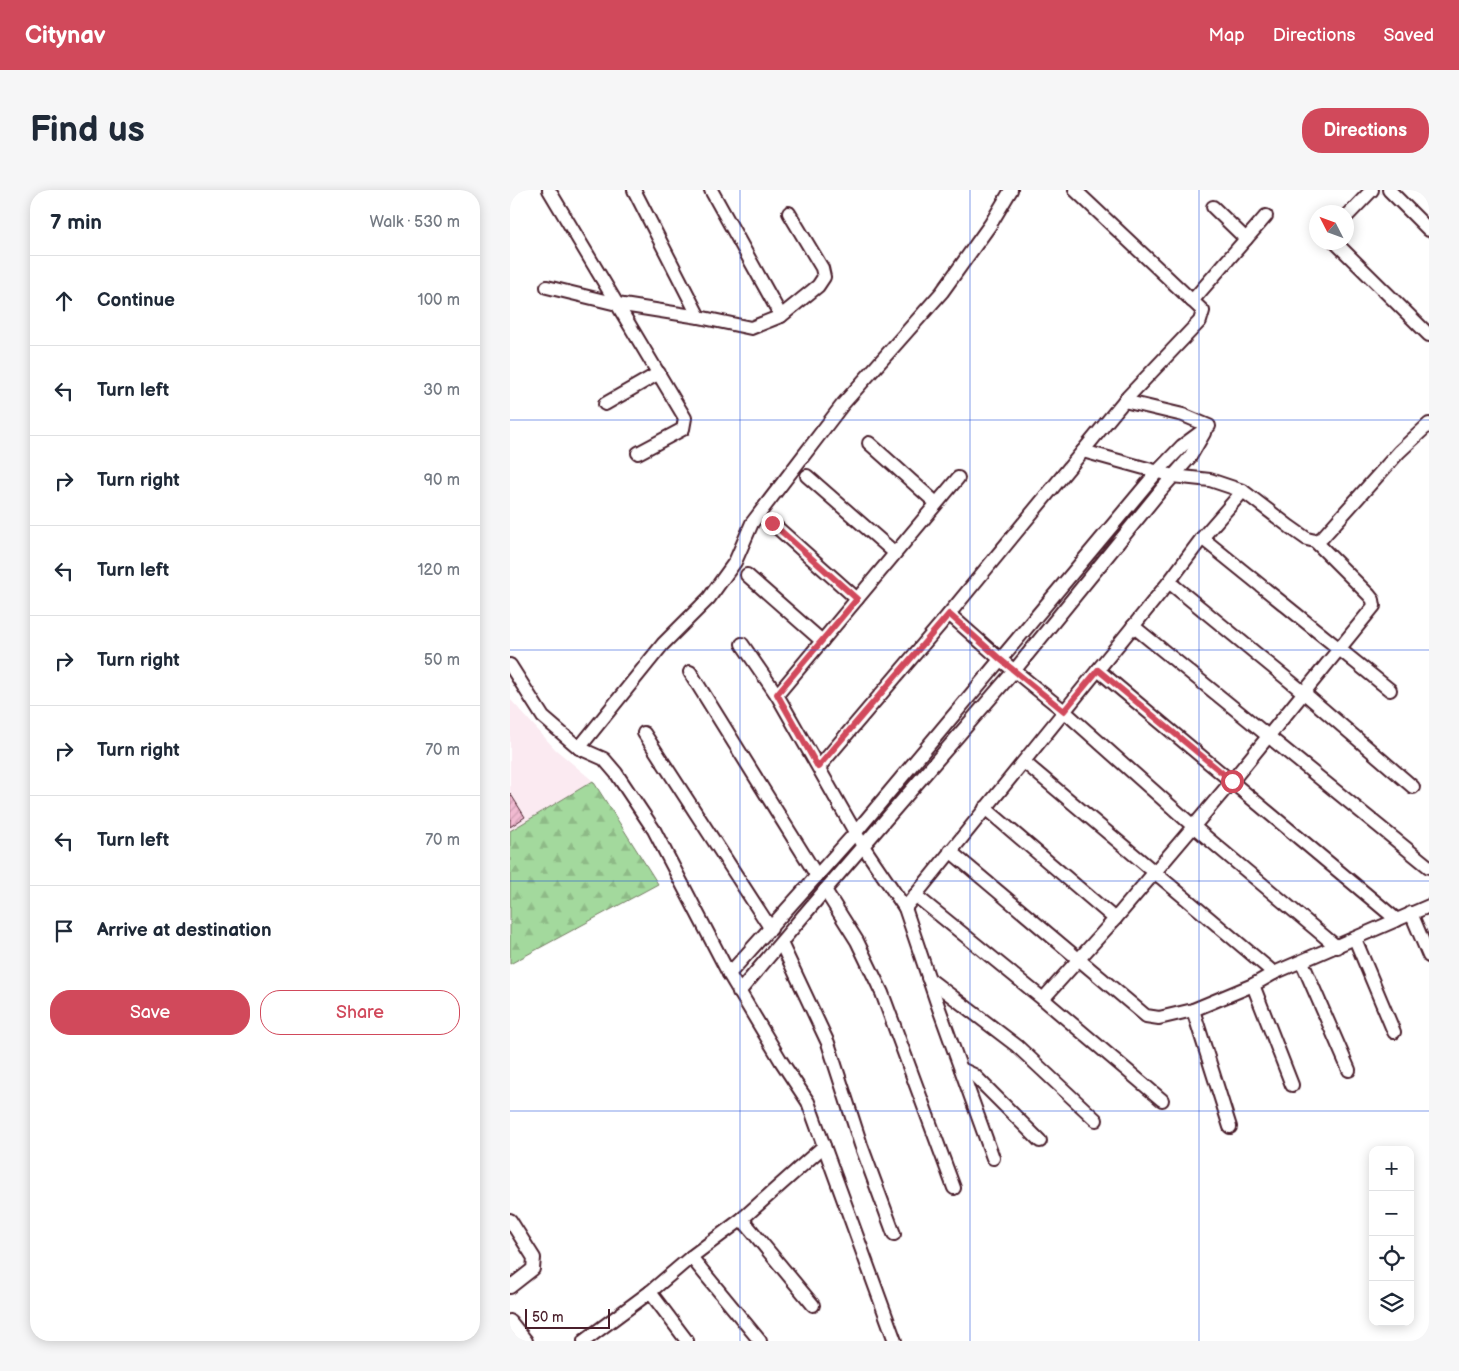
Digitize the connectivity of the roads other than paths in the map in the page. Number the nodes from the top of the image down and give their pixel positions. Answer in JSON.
{"nodes":[{"id":1,"x":549,"y":190,"type":"edge"},
{"id":2,"x":634,"y":190,"type":"edge"},
{"id":3,"x":711,"y":190,"type":"edge"},
{"id":4,"x":1011,"y":190,"type":"edge"},
{"id":5,"x":1075,"y":190,"type":"edge"},
{"id":6,"x":1372,"y":190,"type":"edge"},
{"id":7,"x":1389,"y":190,"type":"edge"},
{"id":8,"x":1213,"y":207,"type":"dead end"},
{"id":9,"x":1354,"y":209,"type":"edge"},
{"id":10,"x":789,"y":213,"type":"dead end"},
{"id":11,"x":1266,"y":216,"type":"dead end"},
{"id":12,"x":1429,"y":230,"type":"edge"},
{"id":13,"x":1246,"y":239,"type":"junction"},
{"id":14,"x":1343,"y":250,"type":"edge"},
{"id":15,"x":547,"y":287,"type":"dead end"},
{"id":16,"x":1192,"y":301,"type":"junction"},
{"id":17,"x":617,"y":304,"type":"junction"},
{"id":18,"x":781,"y":316,"type":"junction"},
{"id":19,"x":699,"y":317,"type":"junction"},
{"id":20,"x":1429,"y":335,"type":"edge"},
{"id":21,"x":659,"y":373,"type":"junction"},
{"id":22,"x":1124,"y":401,"type":"junction"},
{"id":23,"x":605,"y":404,"type":"dead end"},
{"id":24,"x":1429,"y":424,"type":"edge"},
{"id":25,"x":1209,"y":426,"type":"junction"},
{"id":26,"x":869,"y":443,"type":"dead end"},
{"id":27,"x":1084,"y":451,"type":"junction"},
{"id":28,"x":638,"y":453,"type":"dead end"},
{"id":29,"x":1157,"y":472,"type":"junction"},
{"id":30,"x":806,"y":476,"type":"dead end"},
{"id":31,"x":1173,"y":476,"type":"junction"},
{"id":32,"x":958,"y":478,"type":"dead end"},
{"id":33,"x":1243,"y":491,"type":"junction"},
{"id":34,"x":936,"y":503,"type":"junction"},
{"id":35,"x":772,"y":523,"type":"dead end"},
{"id":36,"x":1202,"y":538,"type":"junction"},
{"id":37,"x":1315,"y":541,"type":"junction"},
{"id":38,"x":895,"y":553,"type":"junction"},
{"id":39,"x":747,"y":575,"type":"dead end"},
{"id":40,"x":1169,"y":582,"type":"junction"},
{"id":41,"x":857,"y":599,"type":"junction"},
{"id":42,"x":949,"y":614,"type":"junction"},
{"id":43,"x":1133,"y":626,"type":"junction"},
{"id":44,"x":822,"y":641,"type":"junction"},
{"id":45,"x":742,"y":644,"type":"dead end"},
{"id":46,"x":1340,"y":649,"type":"junction"},
{"id":47,"x":1001,"y":660,"type":"junction"},
{"id":48,"x":510,"y":665,"type":"edge"},
{"id":49,"x":1098,"y":670,"type":"junction"},
{"id":50,"x":1014,"y":671,"type":"junction"},
{"id":51,"x":690,"y":672,"type":"dead end"},
{"id":52,"x":1390,"y":690,"type":"dead end"},
{"id":53,"x":1303,"y":692,"type":"junction"},
{"id":54,"x":777,"y":694,"type":"junction"},
{"id":55,"x":1064,"y":711,"type":"junction"},
{"id":56,"x":644,"y":733,"type":"dead end"},
{"id":57,"x":1268,"y":736,"type":"junction"},
{"id":58,"x":580,"y":748,"type":"junction"},
{"id":59,"x":1024,"y":762,"type":"junction"},
{"id":60,"x":818,"y":767,"type":"junction"},
{"id":61,"x":1232,"y":781,"type":"junction"},
{"id":62,"x":1413,"y":787,"type":"dead end"},
{"id":63,"x":985,"y":808,"type":"junction"},
{"id":64,"x":1193,"y":826,"type":"junction"},
{"id":65,"x":856,"y":832,"type":"junction"},
{"id":66,"x":863,"y":846,"type":"junction"},
{"id":67,"x":950,"y":851,"type":"junction"},
{"id":68,"x":1429,"y":867,"type":"edge"},
{"id":69,"x":1155,"y":872,"type":"junction"},
{"id":70,"x":817,"y":876,"type":"junction"},
{"id":71,"x":825,"y":890,"type":"junction"},
{"id":72,"x":915,"y":895,"type":"junction"},
{"id":73,"x":1429,"y":906,"type":"edge"},
{"id":74,"x":905,"y":908,"type":"junction"},
{"id":75,"x":1411,"y":913,"type":"junction"},
{"id":76,"x":1115,"y":919,"type":"junction"},
{"id":77,"x":1396,"y":920,"type":"junction"},
{"id":78,"x":770,"y":929,"type":"junction"},
{"id":79,"x":1355,"y":939,"type":"junction"},
{"id":80,"x":781,"y":944,"type":"junction"},
{"id":81,"x":1337,"y":947,"type":"junction"},
{"id":82,"x":1429,"y":956,"type":"edge"},
{"id":83,"x":1079,"y":961,"type":"junction"},
{"id":84,"x":1302,"y":962,"type":"junction"},
{"id":85,"x":1274,"y":973,"type":"junction"},
{"id":86,"x":729,"y":974,"type":"junction"},
{"id":87,"x":928,"y":978,"type":"junction"},
{"id":88,"x":1253,"y":985,"type":"junction"},
{"id":89,"x":740,"y":992,"type":"junction"},
{"id":90,"x":1043,"y":999,"type":"junction"},
{"id":91,"x":1192,"y":1010,"type":"junction"},
{"id":92,"x":1394,"y":1032,"type":"dead end"},
{"id":93,"x":961,"y":1069,"type":"junction"},
{"id":94,"x":1349,"y":1070,"type":"dead end"},
{"id":95,"x":1292,"y":1085,"type":"dead end"},
{"id":96,"x":1162,"y":1100,"type":"dead end"},
{"id":97,"x":1096,"y":1120,"type":"dead end"},
{"id":98,"x":1230,"y":1127,"type":"dead end"},
{"id":99,"x":1040,"y":1142,"type":"dead end"},
{"id":100,"x":824,"y":1146,"type":"junction"},
{"id":101,"x":993,"y":1158,"type":"dead end"},
{"id":102,"x":954,"y":1188,"type":"dead end"},
{"id":103,"x":742,"y":1219,"type":"junction"},
{"id":104,"x":510,"y":1220,"type":"edge"},
{"id":105,"x":894,"y":1234,"type":"dead end"},
{"id":106,"x":690,"y":1257,"type":"junction"},
{"id":107,"x":510,"y":1287,"type":"edge"},
{"id":108,"x":650,"y":1292,"type":"junction"},
{"id":109,"x":813,"y":1305,"type":"dead end"},
{"id":110,"x":510,"y":1321,"type":"edge"},
{"id":111,"x":599,"y":1330,"type":"junction"},
{"id":112,"x":526,"y":1341,"type":"edge"},
{"id":113,"x":584,"y":1341,"type":"edge"},
{"id":114,"x":608,"y":1341,"type":"edge"},
{"id":115,"x":687,"y":1341,"type":"edge"},
{"id":116,"x":760,"y":1341,"type":"edge"},
{"id":117,"x":895,"y":1341,"type":"edge"}],
"edges":[{"from":1,"to":17,"type":"street"},
{"from":2,"to":19,"type":"street"},
{"from":3,"to":18,"type":"street"},
{"from":4,"to":58,"type":"street"},
{"from":5,"to":16,"type":"street"},
{"from":6,"to":9,"type":"street"},
{"from":7,"to":12,"type":"street"},
{"from":8,"to":13,"type":"street"},
{"from":10,"to":18,"type":"street"},
{"from":11,"to":13,"type":"street"},
{"from":13,"to":16,"type":"street"},
{"from":14,"to":20,"type":"street"},
{"from":15,"to":17,"type":"street"},
{"from":16,"to":22,"type":"street"},
{"from":17,"to":19,"type":"street"},
{"from":17,"to":21,"type":"street"},
{"from":18,"to":19,"type":"street"},
{"from":21,"to":23,"type":"street"},
{"from":21,"to":28,"type":"street"},
{"from":22,"to":25,"type":"street"},
{"from":22,"to":27,"type":"street"},
{"from":24,"to":37,"type":"street"},
{"from":25,"to":29,"type":"street"},
{"from":25,"to":31,"type":"street"},
{"from":26,"to":34,"type":"street"},
{"from":27,"to":29,"type":"street"},
{"from":27,"to":42,"type":"street"},
{"from":29,"to":31,"type":"street"},
{"from":29,"to":47,"type":"street"},
{"from":30,"to":38,"type":"street"},
{"from":31,"to":33,"type":"street"},
{"from":31,"to":50,"type":"street"},
{"from":32,"to":34,"type":"street"},
{"from":33,"to":36,"type":"street"},
{"from":33,"to":37,"type":"street"},
{"from":34,"to":38,"type":"street"},
{"from":35,"to":41,"type":"street"},
{"from":36,"to":40,"type":"street"},
{"from":36,"to":46,"type":"street"},
{"from":37,"to":46,"type":"street"},
{"from":38,"to":41,"type":"street"},
{"from":39,"to":44,"type":"street"},
{"from":40,"to":43,"type":"street"},
{"from":40,"to":53,"type":"street"},
{"from":41,"to":44,"type":"street"},
{"from":42,"to":47,"type":"street"},
{"from":42,"to":60,"type":"street"},
{"from":43,"to":49,"type":"street"},
{"from":43,"to":57,"type":"street"},
{"from":44,"to":54,"type":"street"},
{"from":45,"to":54,"type":"street"},
{"from":46,"to":52,"type":"street"},
{"from":46,"to":53,"type":"street"},
{"from":47,"to":50,"type":"street"},
{"from":47,"to":65,"type":"street"},
{"from":48,"to":58,"type":"street"},
{"from":49,"to":55,"type":"street"},
{"from":49,"to":61,"type":"street"},
{"from":50,"to":55,"type":"street"},
{"from":50,"to":66,"type":"street"},
{"from":51,"to":70,"type":"street"},
{"from":53,"to":57,"type":"street"},
{"from":53,"to":62,"type":"street"},
{"from":54,"to":60,"type":"street"},
{"from":55,"to":59,"type":"street"},
{"from":55,"to":64,"type":"street"},
{"from":56,"to":78,"type":"street"},
{"from":57,"to":61,"type":"street"},
{"from":57,"to":68,"type":"street"},
{"from":58,"to":86,"type":"street"},
{"from":59,"to":63,"type":"street"},
{"from":59,"to":69,"type":"street"},
{"from":60,"to":65,"type":"street"},
{"from":61,"to":64,"type":"street"},
{"from":61,"to":77,"type":"street"},
{"from":63,"to":67,"type":"street"},
{"from":63,"to":76,"type":"street"},
{"from":64,"to":69,"type":"street"},
{"from":64,"to":81,"type":"street"},
{"from":65,"to":66,"type":"street"},
{"from":65,"to":70,"type":"street"},
{"from":66,"to":71,"type":"street"},
{"from":66,"to":74,"type":"street"},
{"from":67,"to":72,"type":"street"},
{"from":67,"to":83,"type":"street"},
{"from":69,"to":76,"type":"street"},
{"from":69,"to":85,"type":"street"},
{"from":70,"to":78,"type":"street"},
{"from":71,"to":80,"type":"street"},
{"from":71,"to":102,"type":"street"},
{"from":72,"to":74,"type":"street"},
{"from":72,"to":90,"type":"street"},
{"from":73,"to":75,"type":"street"},
{"from":74,"to":87,"type":"street"},
{"from":75,"to":77,"type":"street"},
{"from":75,"to":82,"type":"street"},
{"from":76,"to":83,"type":"street"},
{"from":77,"to":79,"type":"street"},
{"from":78,"to":86,"type":"street"},
{"from":79,"to":81,"type":"street"},
{"from":79,"to":92,"type":"street"},
{"from":80,"to":89,"type":"street"},
{"from":80,"to":105,"type":"street"},
{"from":81,"to":84,"type":"street"},
{"from":83,"to":90,"type":"street"},
{"from":83,"to":91,"type":"street"},
{"from":84,"to":85,"type":"street"},
{"from":84,"to":94,"type":"street"},
{"from":85,"to":88,"type":"street"},
{"from":86,"to":89,"type":"street"},
{"from":87,"to":93,"type":"street"},
{"from":87,"to":97,"type":"street"},
{"from":88,"to":91,"type":"street"},
{"from":88,"to":95,"type":"street"},
{"from":89,"to":100,"type":"street"},
{"from":90,"to":96,"type":"street"},
{"from":91,"to":98,"type":"street"},
{"from":93,"to":99,"type":"street"},
{"from":93,"to":101,"type":"street"},
{"from":100,"to":103,"type":"street"},
{"from":100,"to":117,"type":"street"},
{"from":103,"to":106,"type":"street"},
{"from":103,"to":109,"type":"street"},
{"from":104,"to":107,"type":"street"},
{"from":106,"to":108,"type":"street"},
{"from":106,"to":116,"type":"street"},
{"from":108,"to":111,"type":"street"},
{"from":108,"to":115,"type":"street"},
{"from":110,"to":112,"type":"street"},
{"from":111,"to":113,"type":"street"},
{"from":111,"to":114,"type":"street"}]}
